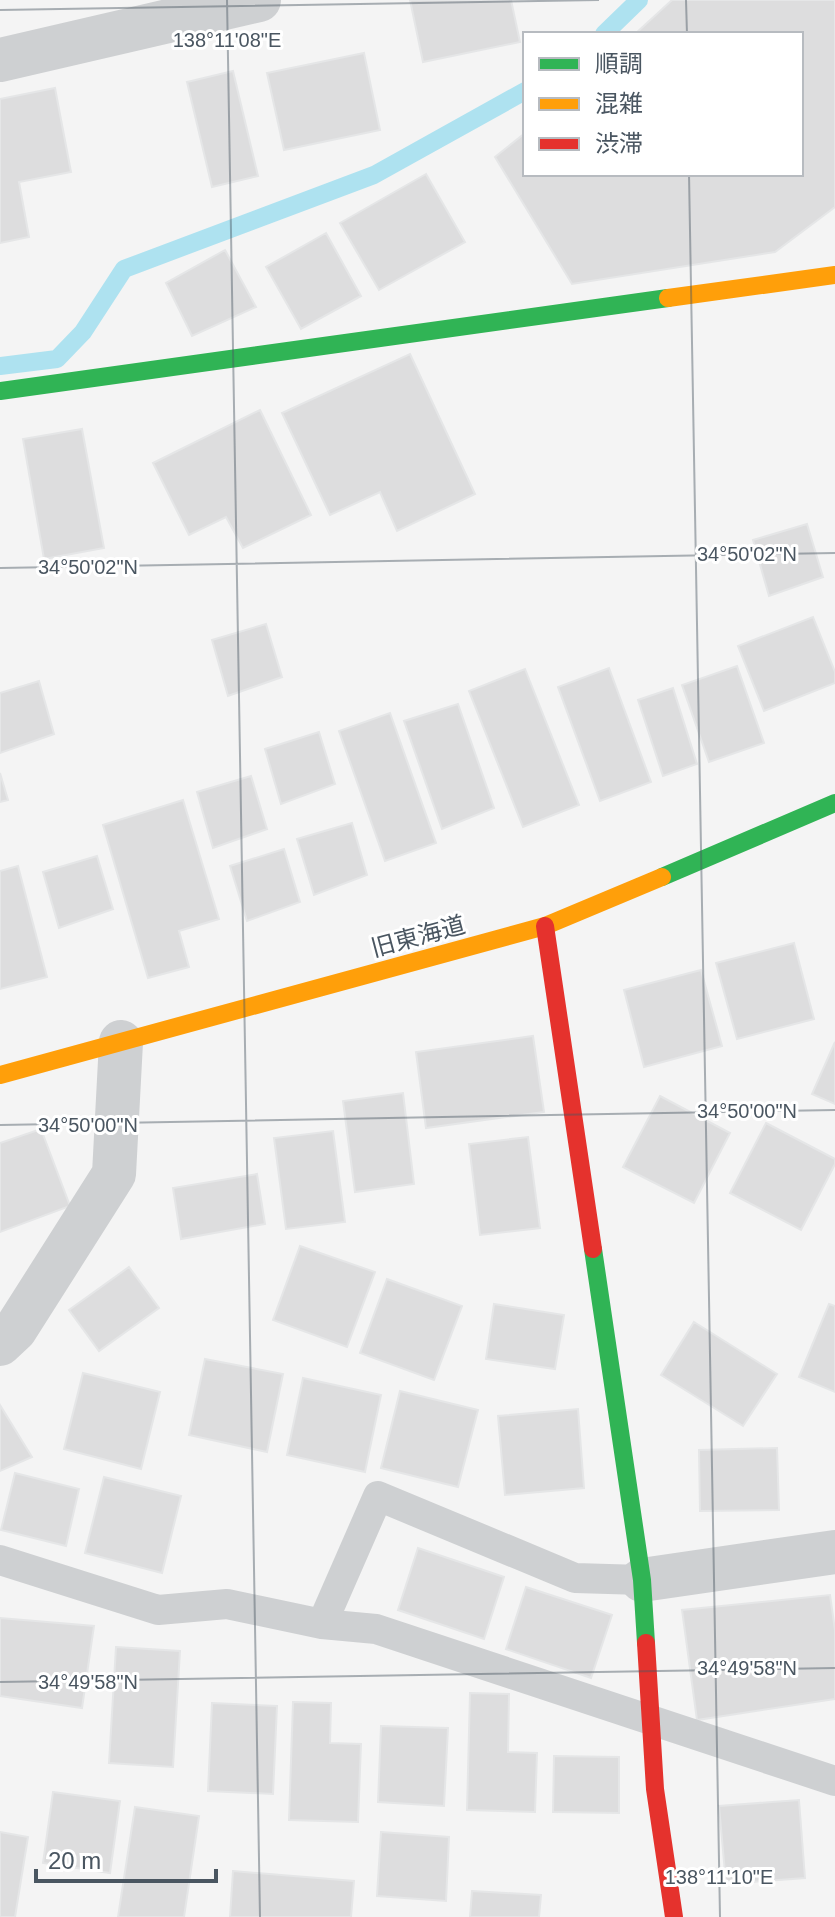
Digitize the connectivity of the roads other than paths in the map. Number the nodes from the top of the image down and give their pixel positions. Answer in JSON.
{"nodes":[{"id":1,"x":259,"y":0,"type":"edge"},
{"id":2,"x":0,"y":60,"type":"edge"},
{"id":3,"x":835,"y":275,"type":"edge"},
{"id":4,"x":0,"y":391,"type":"edge"},
{"id":5,"x":835,"y":803,"type":"edge"},
{"id":6,"x":545,"y":926,"type":"junction"},
{"id":7,"x":121,"y":1042,"type":"junction"},
{"id":8,"x":0,"y":1075,"type":"edge"},
{"id":9,"x":0,"y":1344,"type":"edge"},
{"id":10,"x":835,"y":1552,"type":"edge"},
{"id":11,"x":0,"y":1560,"type":"edge"},
{"id":12,"x":642,"y":1580,"type":"junction"},
{"id":13,"x":322,"y":1624,"type":"junction"},
{"id":14,"x":650,"y":1720,"type":"junction"},
{"id":15,"x":835,"y":1781,"type":"edge"},
{"id":16,"x":674,"y":1917,"type":"edge"}],
"edges":[{"from":1,"to":2,"type":"street"},
{"from":3,"to":4,"type":"street"},
{"from":5,"to":6,"type":"street","name":"旧東海道"},
{"from":6,"to":7,"type":"street","name":"旧東海道"},
{"from":6,"to":12,"type":"street"},
{"from":7,"to":8,"type":"street","name":"旧東海道"},
{"from":7,"to":9,"type":"street"},
{"from":10,"to":12,"type":"street"},
{"from":11,"to":13,"type":"lane"},
{"from":12,"to":13,"type":"lane"},
{"from":12,"to":14,"type":"street"},
{"from":13,"to":14,"type":"lane"},
{"from":14,"to":15,"type":"lane"},
{"from":14,"to":16,"type":"street"}]}
